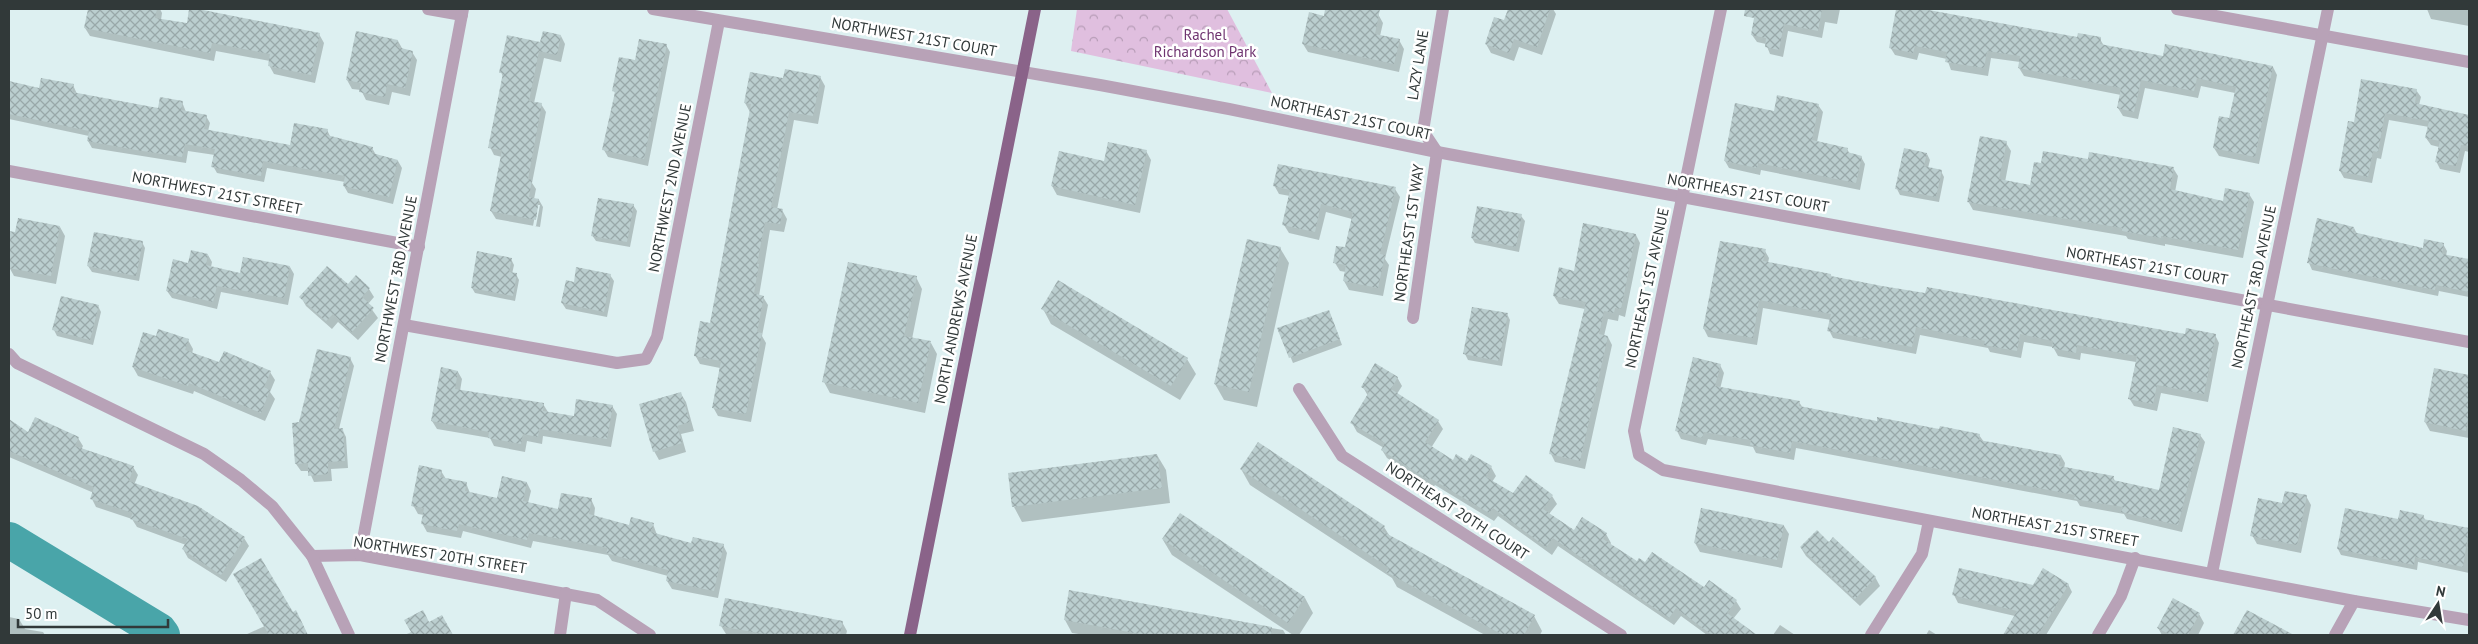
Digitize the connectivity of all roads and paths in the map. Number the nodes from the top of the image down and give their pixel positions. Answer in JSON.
{"nodes":[{"id":1,"x":428,"y":9,"type":"edge"},
{"id":2,"x":653,"y":9,"type":"edge"},
{"id":3,"x":1035,"y":9,"type":"edge"},
{"id":4,"x":1443,"y":9,"type":"edge"},
{"id":5,"x":1721,"y":9,"type":"edge"},
{"id":6,"x":2177,"y":9,"type":"edge"},
{"id":7,"x":2328,"y":9,"type":"edge"},
{"id":8,"x":462,"y":12,"type":"edge"},
{"id":9,"x":719,"y":21,"type":"junction"},
{"id":10,"x":2322,"y":35,"type":"junction"},
{"id":11,"x":2469,"y":62,"type":"edge"},
{"id":12,"x":1022,"y":72,"type":"junction"},
{"id":13,"x":1437,"y":152,"type":"junction"},
{"id":14,"x":9,"y":171,"type":"edge"},
{"id":15,"x":1682,"y":197,"type":"junction"},
{"id":16,"x":419,"y":247,"type":"junction"},
{"id":17,"x":2267,"y":304,"type":"junction"},
{"id":18,"x":1413,"y":318,"type":"dead end"},
{"id":19,"x":404,"y":325,"type":"junction"},
{"id":20,"x":2469,"y":342,"type":"edge"},
{"id":21,"x":9,"y":354,"type":"edge"},
{"id":22,"x":1298,"y":390,"type":"dead end"},
{"id":23,"x":1640,"y":455,"type":"joint"},
{"id":24,"x":1929,"y":521,"type":"junction"},
{"id":25,"x":360,"y":555,"type":"junction"},
{"id":26,"x":312,"y":556,"type":"junction"},
{"id":27,"x":2135,"y":558,"type":"junction"},
{"id":28,"x":2212,"y":572,"type":"junction"},
{"id":29,"x":566,"y":593,"type":"junction"},
{"id":30,"x":2354,"y":601,"type":"junction"},
{"id":31,"x":2469,"y":620,"type":"edge"},
{"id":32,"x":349,"y":635,"type":"edge"},
{"id":33,"x":560,"y":635,"type":"edge"},
{"id":34,"x":650,"y":635,"type":"edge"},
{"id":35,"x":911,"y":635,"type":"edge"},
{"id":36,"x":1621,"y":635,"type":"edge"},
{"id":37,"x":1871,"y":635,"type":"edge"},
{"id":38,"x":2098,"y":635,"type":"edge"},
{"id":39,"x":2335,"y":635,"type":"edge"}],
"edges":[{"from":1,"to":8,"type":"street"},
{"from":2,"to":9,"type":"street","name":"NORTHWEST 21ST COURT"},
{"from":3,"to":12,"type":"main road","name":"NORTH ANDREWS AVENUE"},
{"from":4,"to":13,"type":"street","name":"LAZY LANE"},
{"from":5,"to":15,"type":"street","name":"NORTHEAST 1ST AVENUE"},
{"from":6,"to":10,"type":"street"},
{"from":7,"to":10,"type":"street","name":"NORTHEAST 3RD AVENUE"},
{"from":8,"to":16,"type":"street","name":"NORTHWEST 3RD AVENUE"},
{"from":9,"to":12,"type":"street","name":"NORTHWEST 21ST COURT"},
{"from":9,"to":19,"type":"street","name":"NORTHWEST 2ND AVENUE"},
{"from":10,"to":11,"type":"street"},
{"from":10,"to":17,"type":"street","name":"NORTHEAST 3RD AVENUE"},
{"from":12,"to":13,"type":"street","name":"NORTHEAST 21ST COURT"},
{"from":12,"to":35,"type":"main road","name":"NORTH ANDREWS AVENUE"},
{"from":13,"to":15,"type":"street","name":"NORTHEAST 21ST COURT"},
{"from":13,"to":18,"type":"street","name":"NORTHEAST 1ST WAY"},
{"from":14,"to":16,"type":"street","name":"NORTHWEST 21ST STREET"},
{"from":15,"to":17,"type":"street","name":"NORTHEAST 21ST COURT"},
{"from":15,"to":23,"type":"street","name":"NORTHEAST 1ST AVENUE"},
{"from":16,"to":19,"type":"street","name":"NORTHWEST 3RD AVENUE"},
{"from":17,"to":20,"type":"street","name":"NORTHEAST 21ST COURT"},
{"from":17,"to":28,"type":"street","name":"NORTHEAST 3RD AVENUE"},
{"from":19,"to":25,"type":"street","name":"NORTHWEST 3RD AVENUE"},
{"from":21,"to":26,"type":"street"},
{"from":22,"to":36,"type":"street","name":"NORTHEAST 20TH COURT"},
{"from":23,"to":24,"type":"street","name":"NORTHEAST 21ST STREET"},
{"from":24,"to":27,"type":"street","name":"NORTHEAST 21ST STREET"},
{"from":24,"to":37,"type":"street"},
{"from":25,"to":26,"type":"street","name":"NORTHWEST 20TH STREET"},
{"from":25,"to":29,"type":"street","name":"NORTHWEST 20TH STREET"},
{"from":26,"to":32,"type":"street"},
{"from":27,"to":28,"type":"street","name":"NORTHEAST 21ST STREET"},
{"from":27,"to":38,"type":"street"},
{"from":28,"to":30,"type":"street","name":"NORTHEAST 21ST STREET"},
{"from":29,"to":33,"type":"street"},
{"from":29,"to":34,"type":"street","name":"NORTHWEST 20TH STREET"},
{"from":30,"to":31,"type":"street","name":"NORTHEAST 21ST STREET"},
{"from":30,"to":39,"type":"street"}]}
